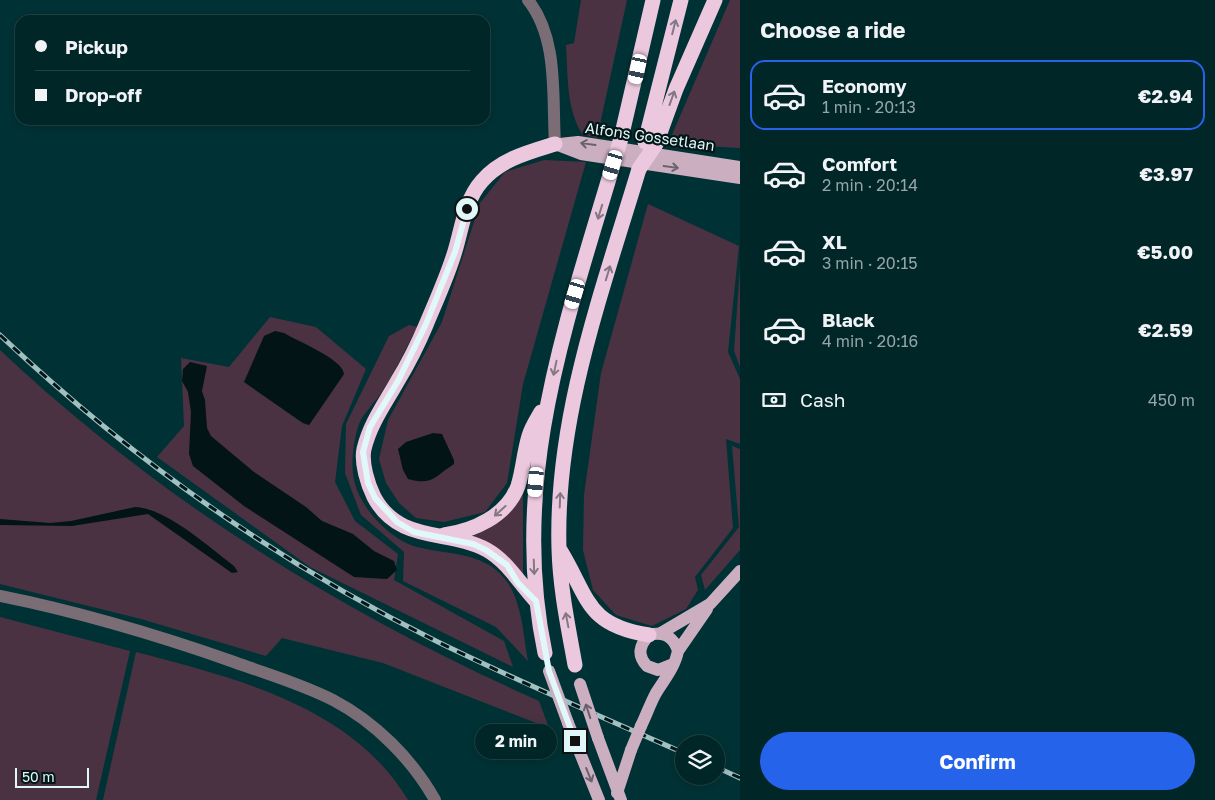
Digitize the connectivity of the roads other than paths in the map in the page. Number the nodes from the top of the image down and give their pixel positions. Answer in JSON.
{"nodes":[{"id":1,"x":528,"y":0,"type":"edge"},
{"id":2,"x":653,"y":0,"type":"edge"},
{"id":3,"x":681,"y":0,"type":"edge"},
{"id":4,"x":715,"y":0,"type":"edge"},
{"id":5,"x":650,"y":143,"type":"junction"},
{"id":6,"x":555,"y":144,"type":"junction"},
{"id":7,"x":740,"y":167,"type":"edge"},
{"id":8,"x":740,"y":178,"type":"edge"},
{"id":9,"x":548,"y":397,"type":"junction"},
{"id":10,"x":436,"y":536,"type":"junction"},
{"id":11,"x":559,"y":548,"type":"junction"},
{"id":12,"x":740,"y":572,"type":"edge"},
{"id":13,"x":0,"y":596,"type":"edge"},
{"id":14,"x":536,"y":601,"type":"junction"},
{"id":15,"x":710,"y":604,"type":"junction"},
{"id":16,"x":655,"y":634,"type":"junction"},
{"id":17,"x":678,"y":651,"type":"junction"},
{"id":18,"x":545,"y":653,"type":"joint"},
{"id":19,"x":673,"y":664,"type":"junction"},
{"id":20,"x":576,"y":665,"type":"joint"},
{"id":21,"x":618,"y":797,"type":"edge"},
{"id":22,"x":436,"y":800,"type":"edge"},
{"id":23,"x":599,"y":800,"type":"edge"}],
"edges":[{"from":1,"to":6,"type":"street"},
{"from":2,"to":9,"type":"highway","one_way":true,"bridge":true},
{"from":5,"to":3,"type":"highway","one_way":true},
{"from":5,"to":4,"type":"highway","one_way":true},
{"from":11,"to":5,"type":"highway","one_way":true},
{"from":7,"to":6,"type":"main road","name":"Alfons Gossetlaan","one_way":true},
{"from":6,"to":8,"type":"main road","name":"Alfons Gossetlaan","one_way":true},
{"from":6,"to":10,"type":"highway"},
{"from":9,"to":10,"type":"highway","one_way":true},
{"from":9,"to":14,"type":"highway","one_way":true},
{"from":10,"to":14,"type":"highway"},
{"from":11,"to":16,"type":"highway"},
{"from":20,"to":11,"type":"highway","one_way":true},
{"from":12,"to":15,"type":"main road"},
{"from":13,"to":22,"type":"street"},
{"from":14,"to":18,"type":"highway"},
{"from":15,"to":16,"type":"main road"},
{"from":15,"to":17,"type":"main road"},
{"from":16,"to":17,"type":"main road"},
{"from":16,"to":19,"type":"main road"},
{"from":17,"to":19,"type":"main road"},
{"from":18,"to":23,"type":"main road","one_way":true,"bridge":true},
{"from":19,"to":21,"type":"main road","bridge":true},
{"from":21,"to":20,"type":"main road","one_way":true,"bridge":true}]}
